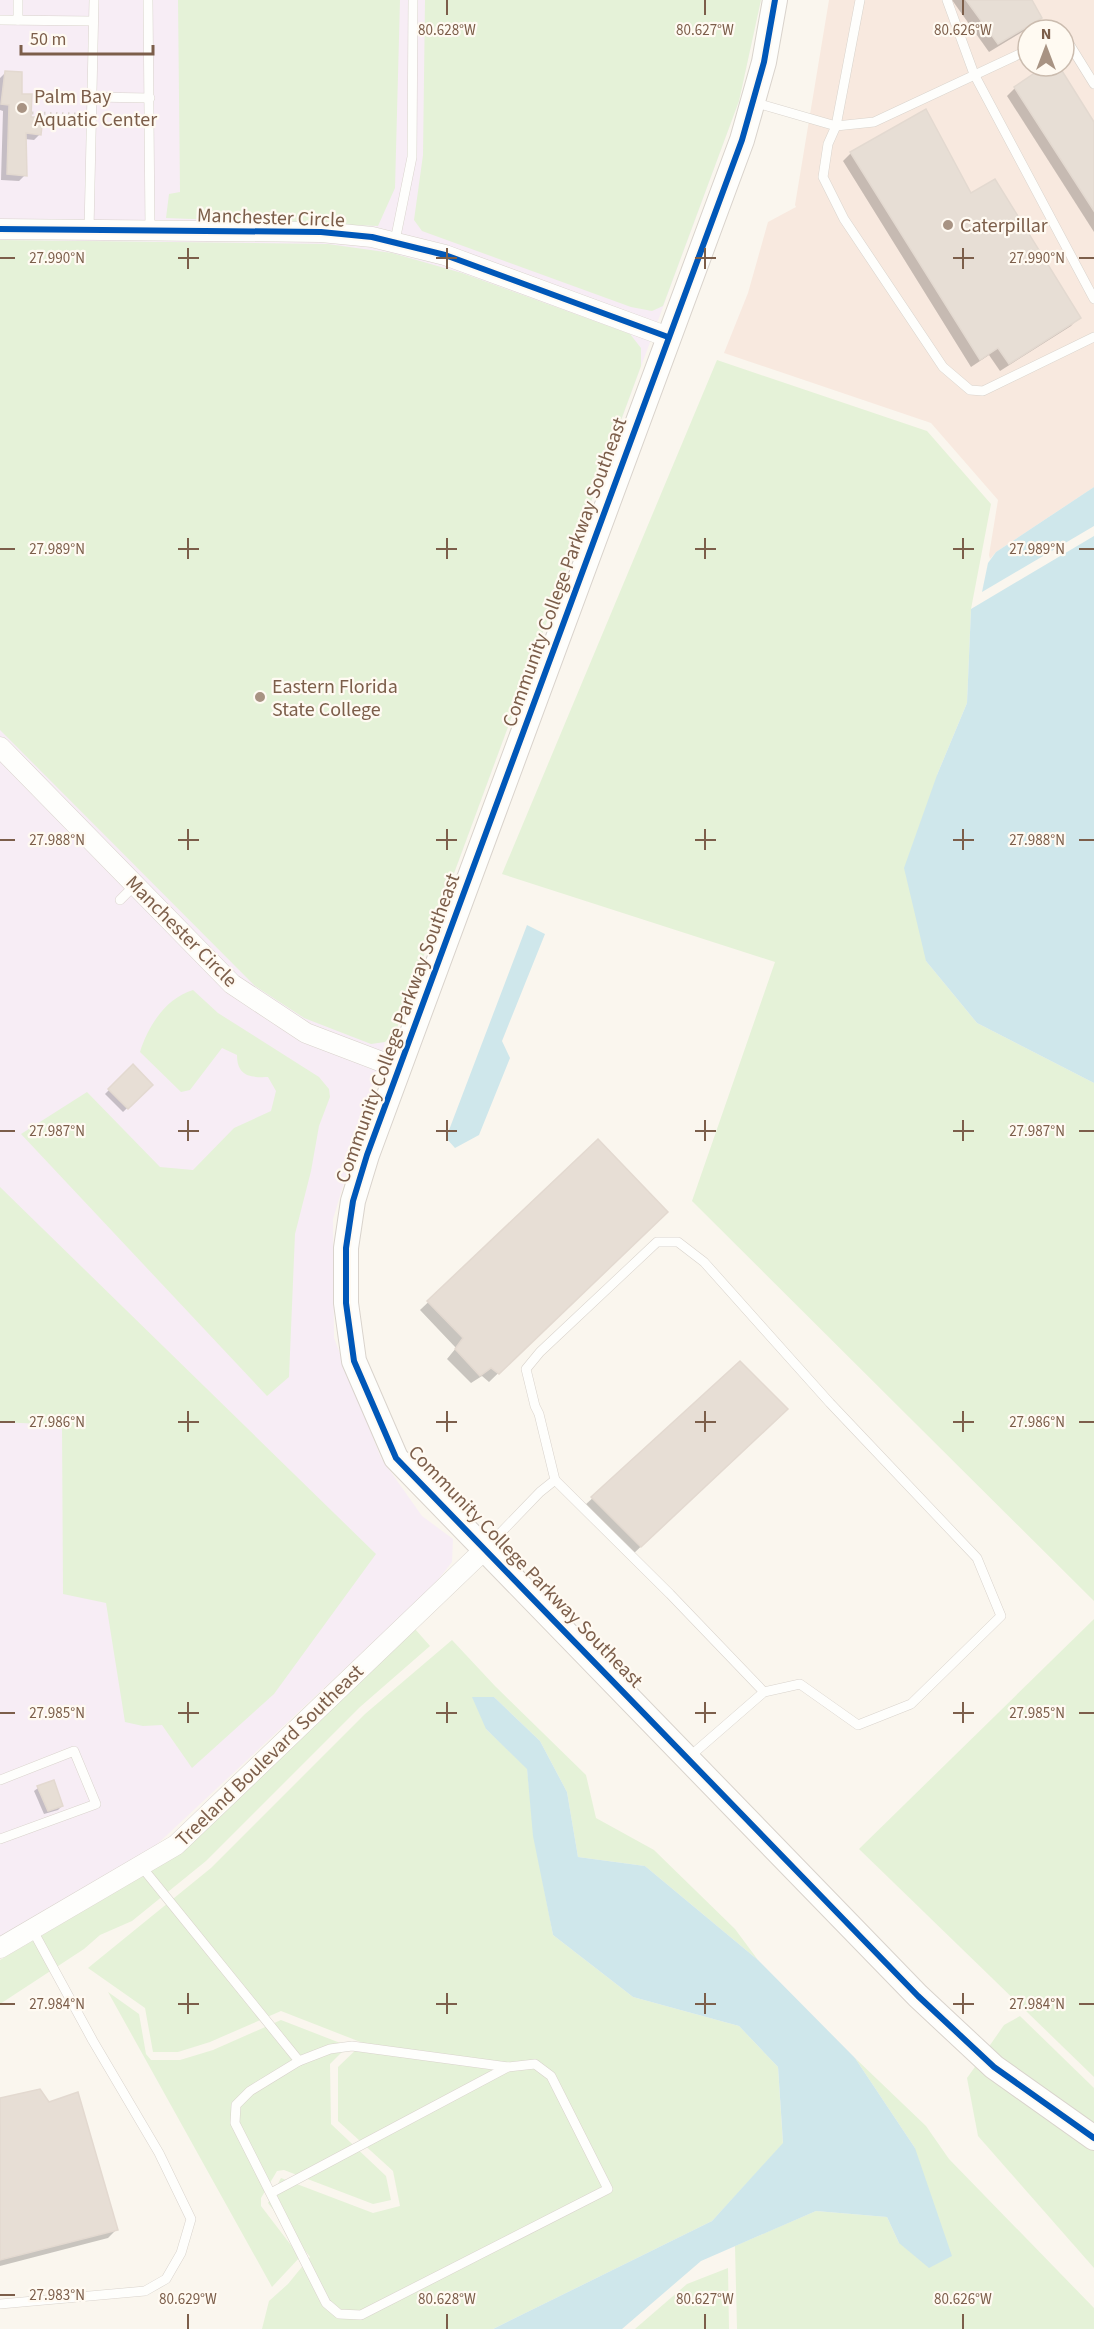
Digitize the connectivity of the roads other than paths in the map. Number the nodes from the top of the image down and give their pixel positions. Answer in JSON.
{"nodes":[{"id":1,"x":18,"y":0,"type":"edge"},
{"id":2,"x":93,"y":0,"type":"edge"},
{"id":3,"x":148,"y":0,"type":"edge"},
{"id":4,"x":413,"y":0,"type":"edge"},
{"id":5,"x":776,"y":0,"type":"edge"},
{"id":6,"x":860,"y":0,"type":"edge"},
{"id":7,"x":947,"y":0,"type":"edge"},
{"id":8,"x":0,"y":20,"type":"edge"},
{"id":9,"x":18,"y":20,"type":"junction"},
{"id":10,"x":93,"y":21,"type":"junction"},
{"id":11,"x":1016,"y":55,"type":"edge"},
{"id":12,"x":1076,"y":55,"type":"edge"},
{"id":13,"x":974,"y":74,"type":"junction"},
{"id":14,"x":1094,"y":84,"type":"edge"},
{"id":15,"x":92,"y":97,"type":"junction"},
{"id":16,"x":150,"y":98,"type":"junction"},
{"id":17,"x":753,"y":102,"type":"junction"},
{"id":18,"x":837,"y":126,"type":"junction"},
{"id":19,"x":0,"y":229,"type":"edge"},
{"id":20,"x":90,"y":230,"type":"junction"},
{"id":21,"x":150,"y":231,"type":"junction"},
{"id":22,"x":395,"y":242,"type":"junction"},
{"id":23,"x":1094,"y":299,"type":"edge"},
{"id":24,"x":668,"y":337,"type":"junction"},
{"id":25,"x":1094,"y":337,"type":"edge"},
{"id":26,"x":0,"y":747,"type":"edge"},
{"id":27,"x":135,"y":885,"type":"junction"},
{"id":28,"x":120,"y":900,"type":"dead end"},
{"id":29,"x":398,"y":1068,"type":"junction"},
{"id":30,"x":555,"y":1480,"type":"junction"},
{"id":31,"x":485,"y":1549,"type":"junction"},
{"id":32,"x":764,"y":1692,"type":"junction"},
{"id":33,"x":688,"y":1758,"type":"junction"},
{"id":34,"x":0,"y":1780,"type":"edge"},
{"id":35,"x":0,"y":1839,"type":"edge"},
{"id":36,"x":141,"y":1866,"type":"junction"},
{"id":37,"x":32,"y":1929,"type":"junction"},
{"id":38,"x":0,"y":1948,"type":"edge"},
{"id":39,"x":299,"y":2061,"type":"junction"},
{"id":40,"x":508,"y":2067,"type":"junction"},
{"id":41,"x":1094,"y":2138,"type":"edge"},
{"id":42,"x":271,"y":2193,"type":"junction"},
{"id":43,"x":0,"y":2304,"type":"edge"}],
"edges":[{"from":1,"to":9,"type":"lane"},
{"from":2,"to":10,"type":"lane"},
{"from":3,"to":16,"type":"lane"},
{"from":4,"to":22,"type":"lane"},
{"from":5,"to":17,"type":"street","name":"Community College Parkway Southeast"},
{"from":6,"to":18,"type":"lane"},
{"from":7,"to":13,"type":"lane"},
{"from":8,"to":9,"type":"lane"},
{"from":9,"to":10,"type":"lane"},
{"from":10,"to":15,"type":"lane"},
{"from":11,"to":13,"type":"lane"},
{"from":12,"to":14,"type":"lane"},
{"from":13,"to":18,"type":"lane"},
{"from":13,"to":23,"type":"lane"},
{"from":15,"to":16,"type":"lane"},
{"from":15,"to":20,"type":"lane"},
{"from":16,"to":21,"type":"lane"},
{"from":17,"to":18,"type":"lane"},
{"from":17,"to":24,"type":"street","name":"Community College Parkway Southeast"},
{"from":18,"to":25,"type":"lane"},
{"from":19,"to":20,"type":"street","name":"Manchester Circle"},
{"from":20,"to":21,"type":"street","name":"Manchester Circle"},
{"from":21,"to":22,"type":"street","name":"Manchester Circle"},
{"from":22,"to":24,"type":"street","name":"Manchester Circle"},
{"from":24,"to":29,"type":"street","name":"Community College Parkway Southeast"},
{"from":26,"to":27,"type":"street","name":"Manchester Circle"},
{"from":27,"to":28,"type":"lane"},
{"from":27,"to":29,"type":"street","name":"Manchester Circle"},
{"from":29,"to":31,"type":"street","name":"Community College Parkway Southeast"},
{"from":30,"to":31,"type":"lane"},
{"from":30,"to":32,"type":"lane"},
{"from":30,"to":32,"type":"lane"},
{"from":31,"to":33,"type":"street","name":"Community College Parkway Southeast"},
{"from":31,"to":36,"type":"street","name":"Treeland Boulevard Southeast"},
{"from":32,"to":33,"type":"lane"},
{"from":33,"to":41,"type":"street","name":"Community College Parkway Southeast"},
{"from":34,"to":35,"type":"lane"},
{"from":36,"to":37,"type":"street","name":"Treeland Boulevard Southeast"},
{"from":36,"to":39,"type":"lane"},
{"from":37,"to":38,"type":"street","name":"Treeland Boulevard Southeast"},
{"from":37,"to":43,"type":"lane"},
{"from":39,"to":40,"type":"lane"},
{"from":39,"to":42,"type":"lane"},
{"from":40,"to":42,"type":"lane"},
{"from":40,"to":42,"type":"lane"}]}
